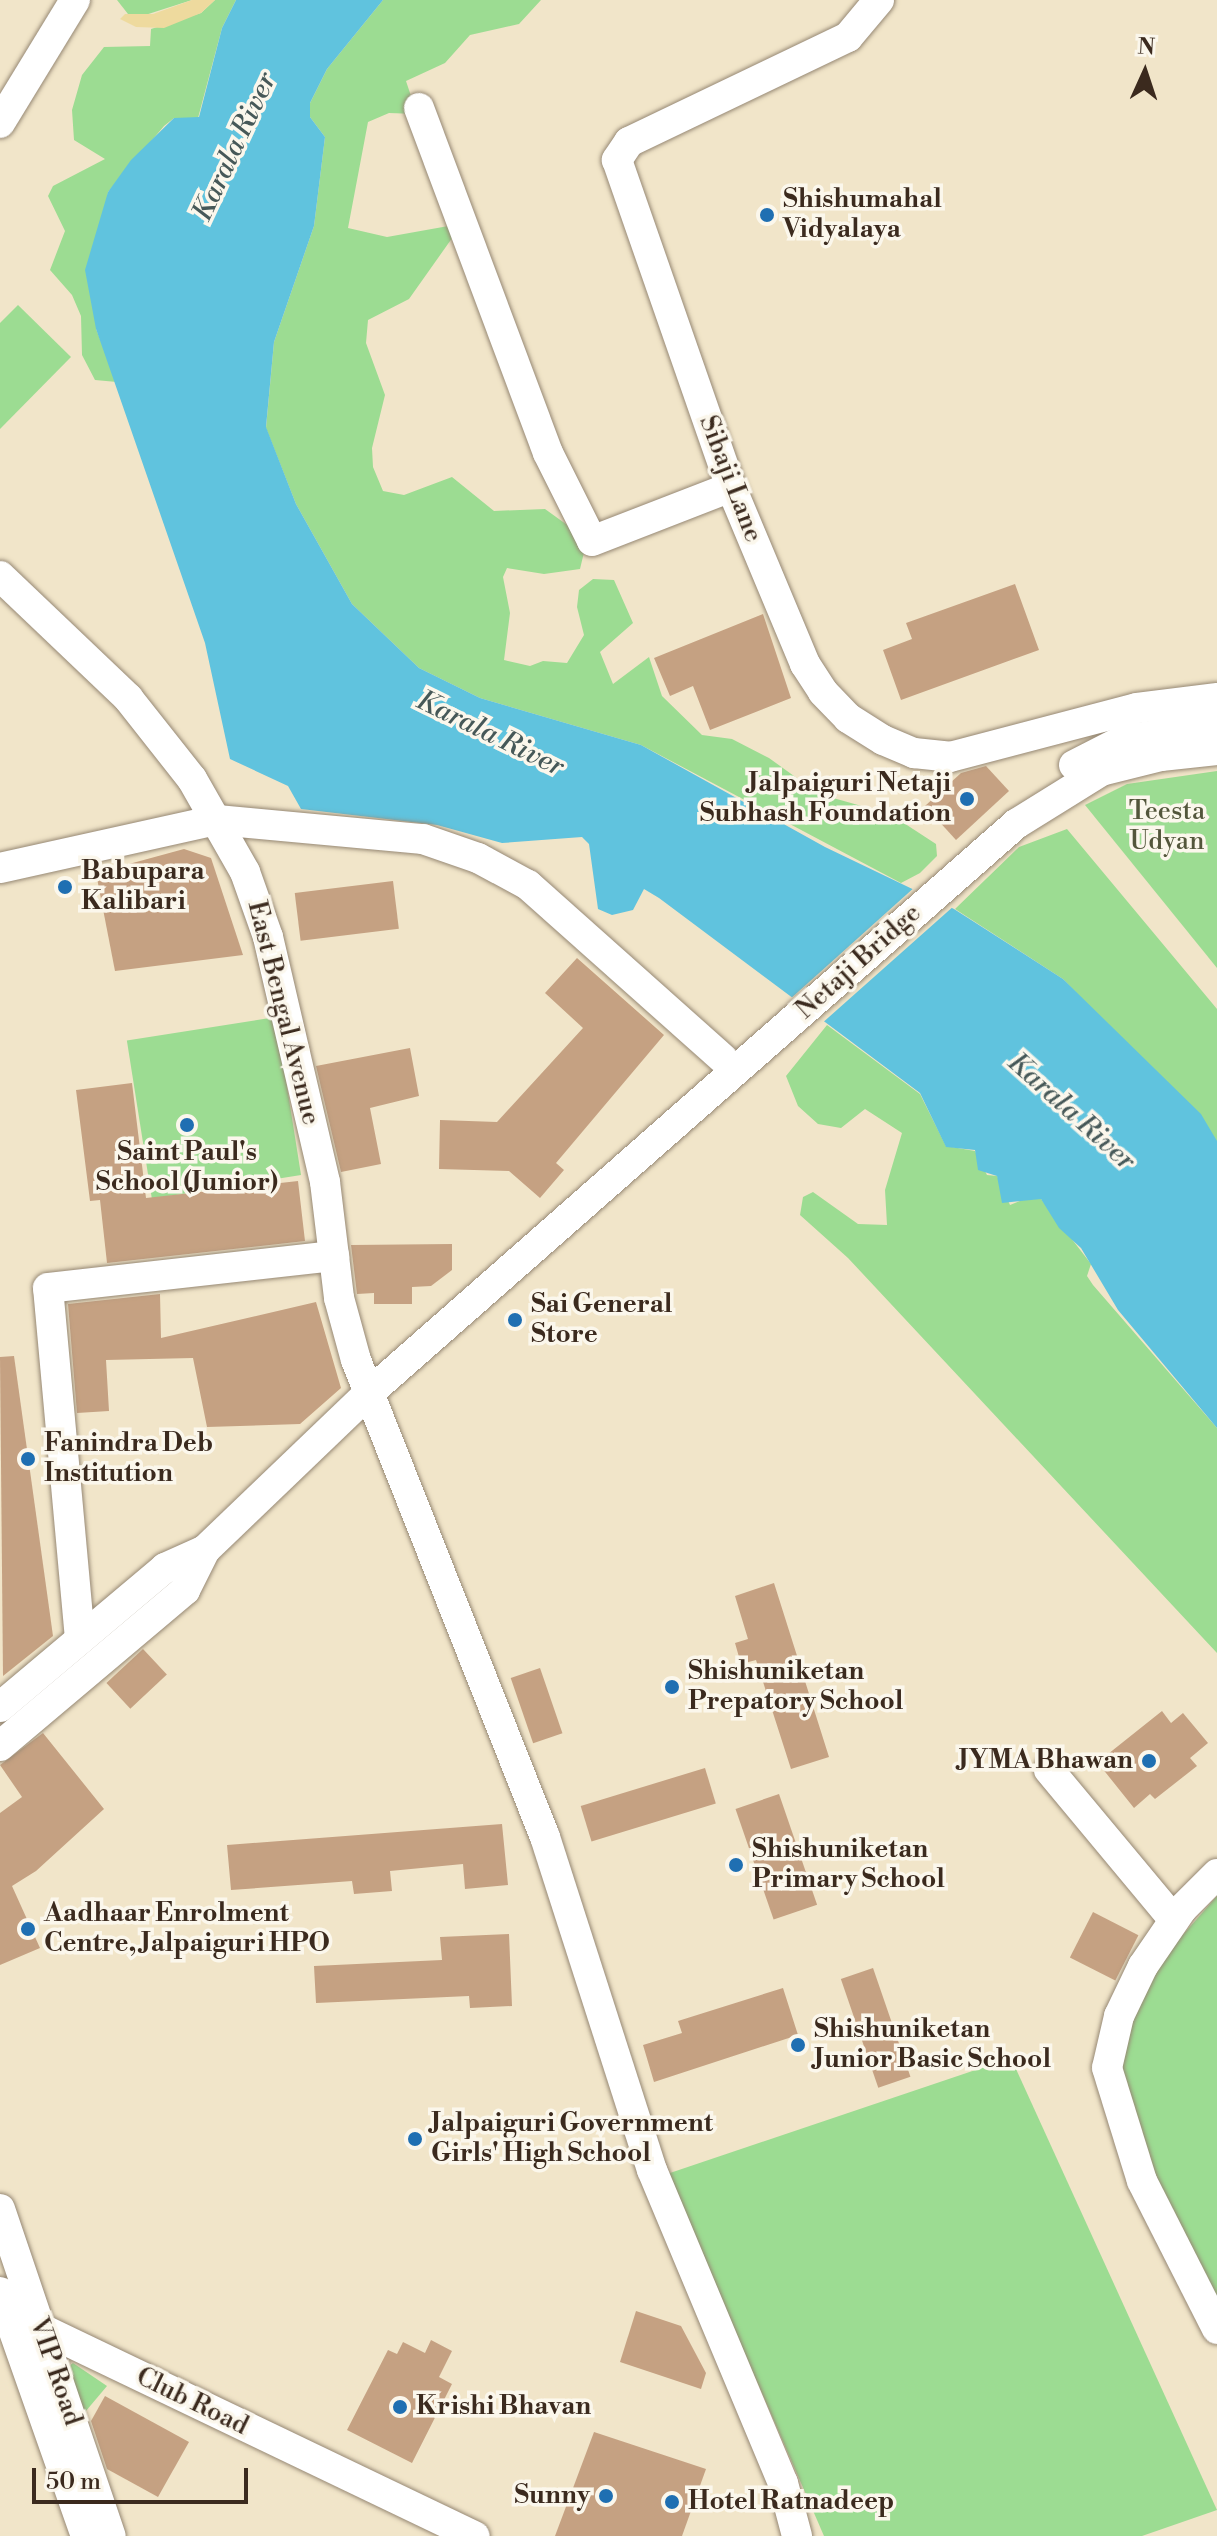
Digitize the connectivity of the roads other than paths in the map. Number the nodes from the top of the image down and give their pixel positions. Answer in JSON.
{"nodes":[{"id":1,"x":75,"y":0,"type":"edge"},
{"id":2,"x":879,"y":0,"type":"edge"},
{"id":3,"x":419,"y":108,"type":"dead end"},
{"id":4,"x":0,"y":123,"type":"edge"},
{"id":5,"x":731,"y":487,"type":"junction"},
{"id":6,"x":0,"y":576,"type":"edge"},
{"id":7,"x":1217,"y":698,"type":"edge"},
{"id":8,"x":1217,"y":726,"type":"edge"},
{"id":9,"x":1217,"y":750,"type":"edge"},
{"id":10,"x":217,"y":820,"type":"junction"},
{"id":11,"x":0,"y":868,"type":"edge"},
{"id":12,"x":962,"y":871,"type":"junction"},
{"id":13,"x":723,"y":1059,"type":"dead end"},
{"id":14,"x":334,"y":1256,"type":"junction"},
{"id":15,"x":369,"y":1393,"type":"junction"},
{"id":16,"x":205,"y":1550,"type":"junction"},
{"id":17,"x":80,"y":1639,"type":"junction"},
{"id":18,"x":0,"y":1707,"type":"edge"},
{"id":19,"x":0,"y":1746,"type":"edge"},
{"id":20,"x":1049,"y":1770,"type":"dead end"},
{"id":21,"x":1217,"y":1874,"type":"edge"},
{"id":22,"x":1174,"y":1920,"type":"junction"},
{"id":23,"x":0,"y":2209,"type":"edge"},
{"id":24,"x":0,"y":2292,"type":"edge"},
{"id":25,"x":1217,"y":2329,"type":"edge"},
{"id":26,"x":28,"y":2332,"type":"junction"},
{"id":27,"x":86,"y":2536,"type":"edge"},
{"id":28,"x":111,"y":2536,"type":"edge"},
{"id":29,"x":475,"y":2536,"type":"edge"},
{"id":30,"x":797,"y":2536,"type":"edge"}],
"edges":[{"from":1,"to":4,"type":"street"},
{"from":2,"to":5,"type":"street","name":"Sibaji Lane"},
{"from":3,"to":5,"type":"street"},
{"from":5,"to":7,"type":"street","name":"Sibaji Lane"},
{"from":6,"to":10,"type":"street","name":"East Bengal Avenue"},
{"from":8,"to":12,"type":"street"},
{"from":9,"to":12,"type":"street"},
{"from":10,"to":11,"type":"street"},
{"from":10,"to":13,"type":"street"},
{"from":10,"to":14,"type":"street","name":"East Bengal Avenue"},
{"from":12,"to":15,"type":"street","name":"Netaji Bridge"},
{"from":14,"to":15,"type":"street","name":"East Bengal Avenue"},
{"from":14,"to":17,"type":"street"},
{"from":15,"to":16,"type":"street","name":"Netaji Bridge"},
{"from":15,"to":30,"type":"street","name":"East Bengal Avenue"},
{"from":16,"to":17,"type":"street"},
{"from":16,"to":19,"type":"street"},
{"from":17,"to":18,"type":"street"},
{"from":20,"to":22,"type":"street"},
{"from":21,"to":22,"type":"street"},
{"from":22,"to":25,"type":"street"},
{"from":23,"to":26,"type":"street","name":"VIP Road"},
{"from":24,"to":26,"type":"street","name":"VIP Road"},
{"from":26,"to":27,"type":"street","name":"VIP Road"},
{"from":26,"to":28,"type":"street","name":"VIP Road"},
{"from":26,"to":29,"type":"street","name":"Club Road"}]}
